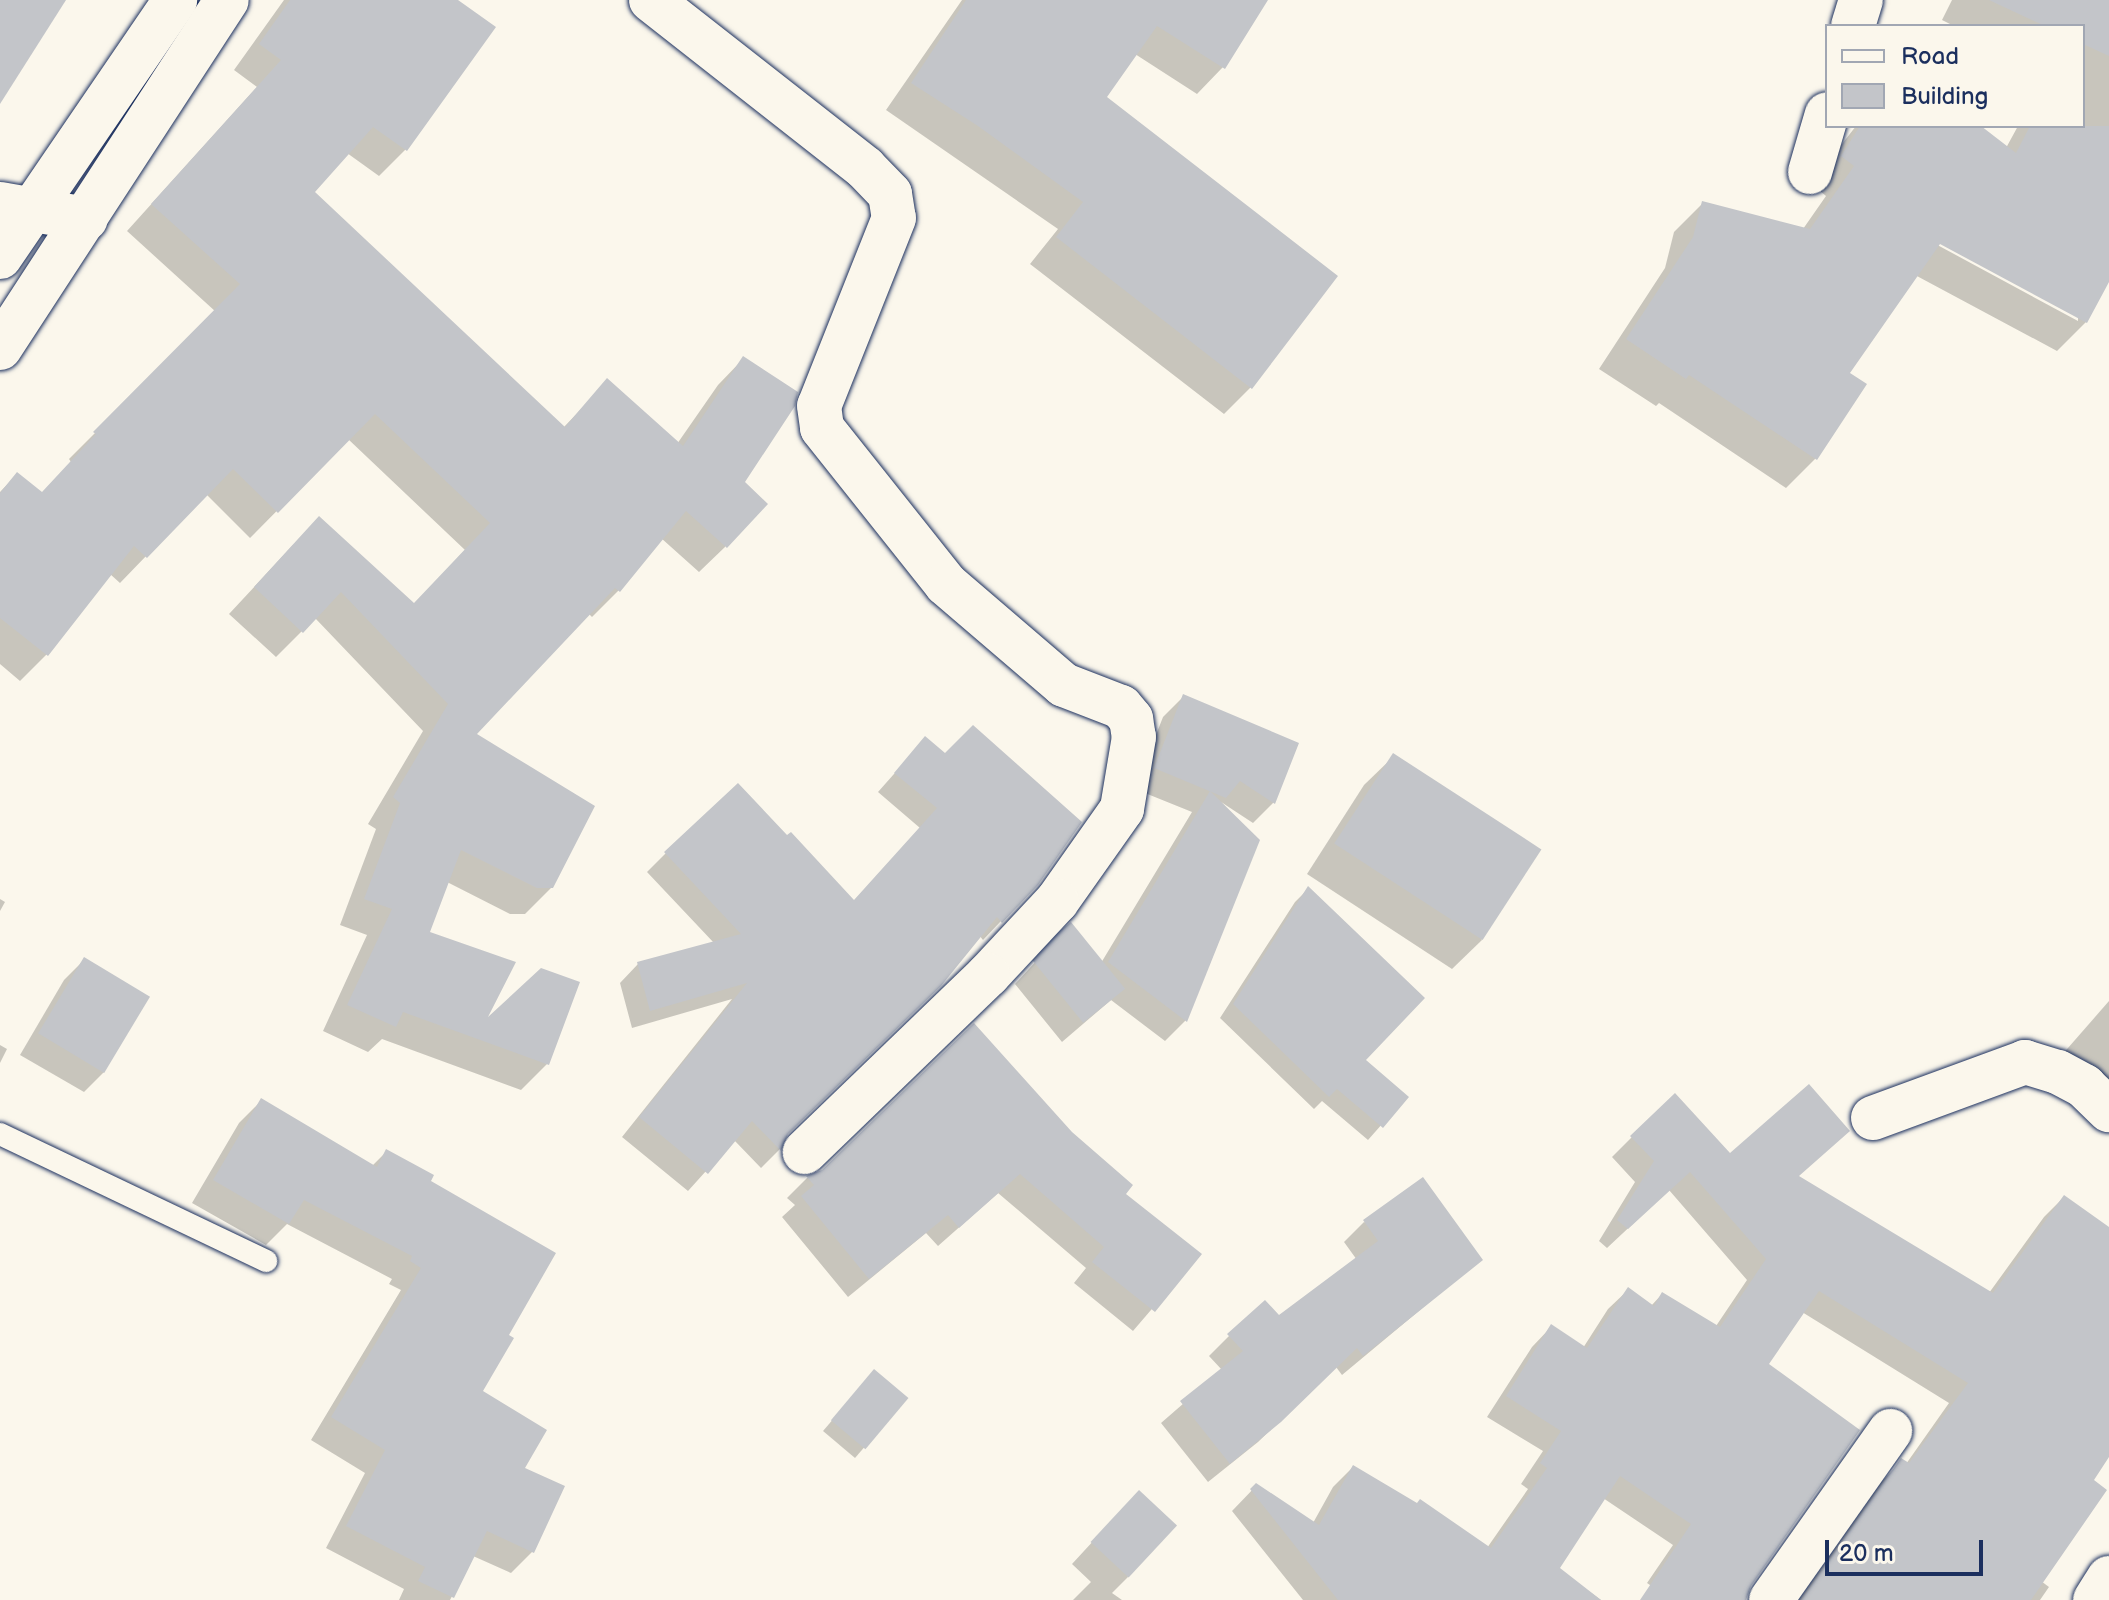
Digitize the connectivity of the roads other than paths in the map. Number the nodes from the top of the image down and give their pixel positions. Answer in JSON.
{"nodes":[{"id":1,"x":175,"y":0,"type":"edge"},
{"id":2,"x":227,"y":0,"type":"edge"},
{"id":3,"x":651,"y":0,"type":"edge"},
{"id":4,"x":1861,"y":0,"type":"edge"},
{"id":5,"x":1854,"y":24,"type":"edge"},
{"id":6,"x":1825,"y":121,"type":"edge"},
{"id":7,"x":1810,"y":172,"type":"dead end"},
{"id":8,"x":16,"y":207,"type":"edge"},
{"id":9,"x":86,"y":219,"type":"junction"},
{"id":10,"x":0,"y":257,"type":"edge"},
{"id":11,"x":0,"y":348,"type":"edge"},
{"id":12,"x":2109,"y":1110,"type":"edge"},
{"id":13,"x":1873,"y":1118,"type":"dead end"},
{"id":14,"x":0,"y":1134,"type":"edge"},
{"id":15,"x":805,"y":1152,"type":"dead end"},
{"id":16,"x":266,"y":1261,"type":"dead end"},
{"id":17,"x":1890,"y":1431,"type":"dead end"},
{"id":18,"x":2109,"y":1578,"type":"edge"},
{"id":19,"x":1771,"y":1600,"type":"edge"},
{"id":20,"x":2095,"y":1600,"type":"edge"}],
"edges":[{"from":1,"to":8,"type":"street"},
{"from":2,"to":9,"type":"street"},
{"from":3,"to":15,"type":"street"},
{"from":4,"to":5,"type":"street"},
{"from":6,"to":7,"type":"street"},
{"from":8,"to":9,"type":"street"},
{"from":8,"to":10,"type":"street"},
{"from":9,"to":11,"type":"street"},
{"from":12,"to":13,"type":"street"},
{"from":14,"to":16,"type":"lane"},
{"from":17,"to":19,"type":"street"},
{"from":18,"to":20,"type":"street"}]}
